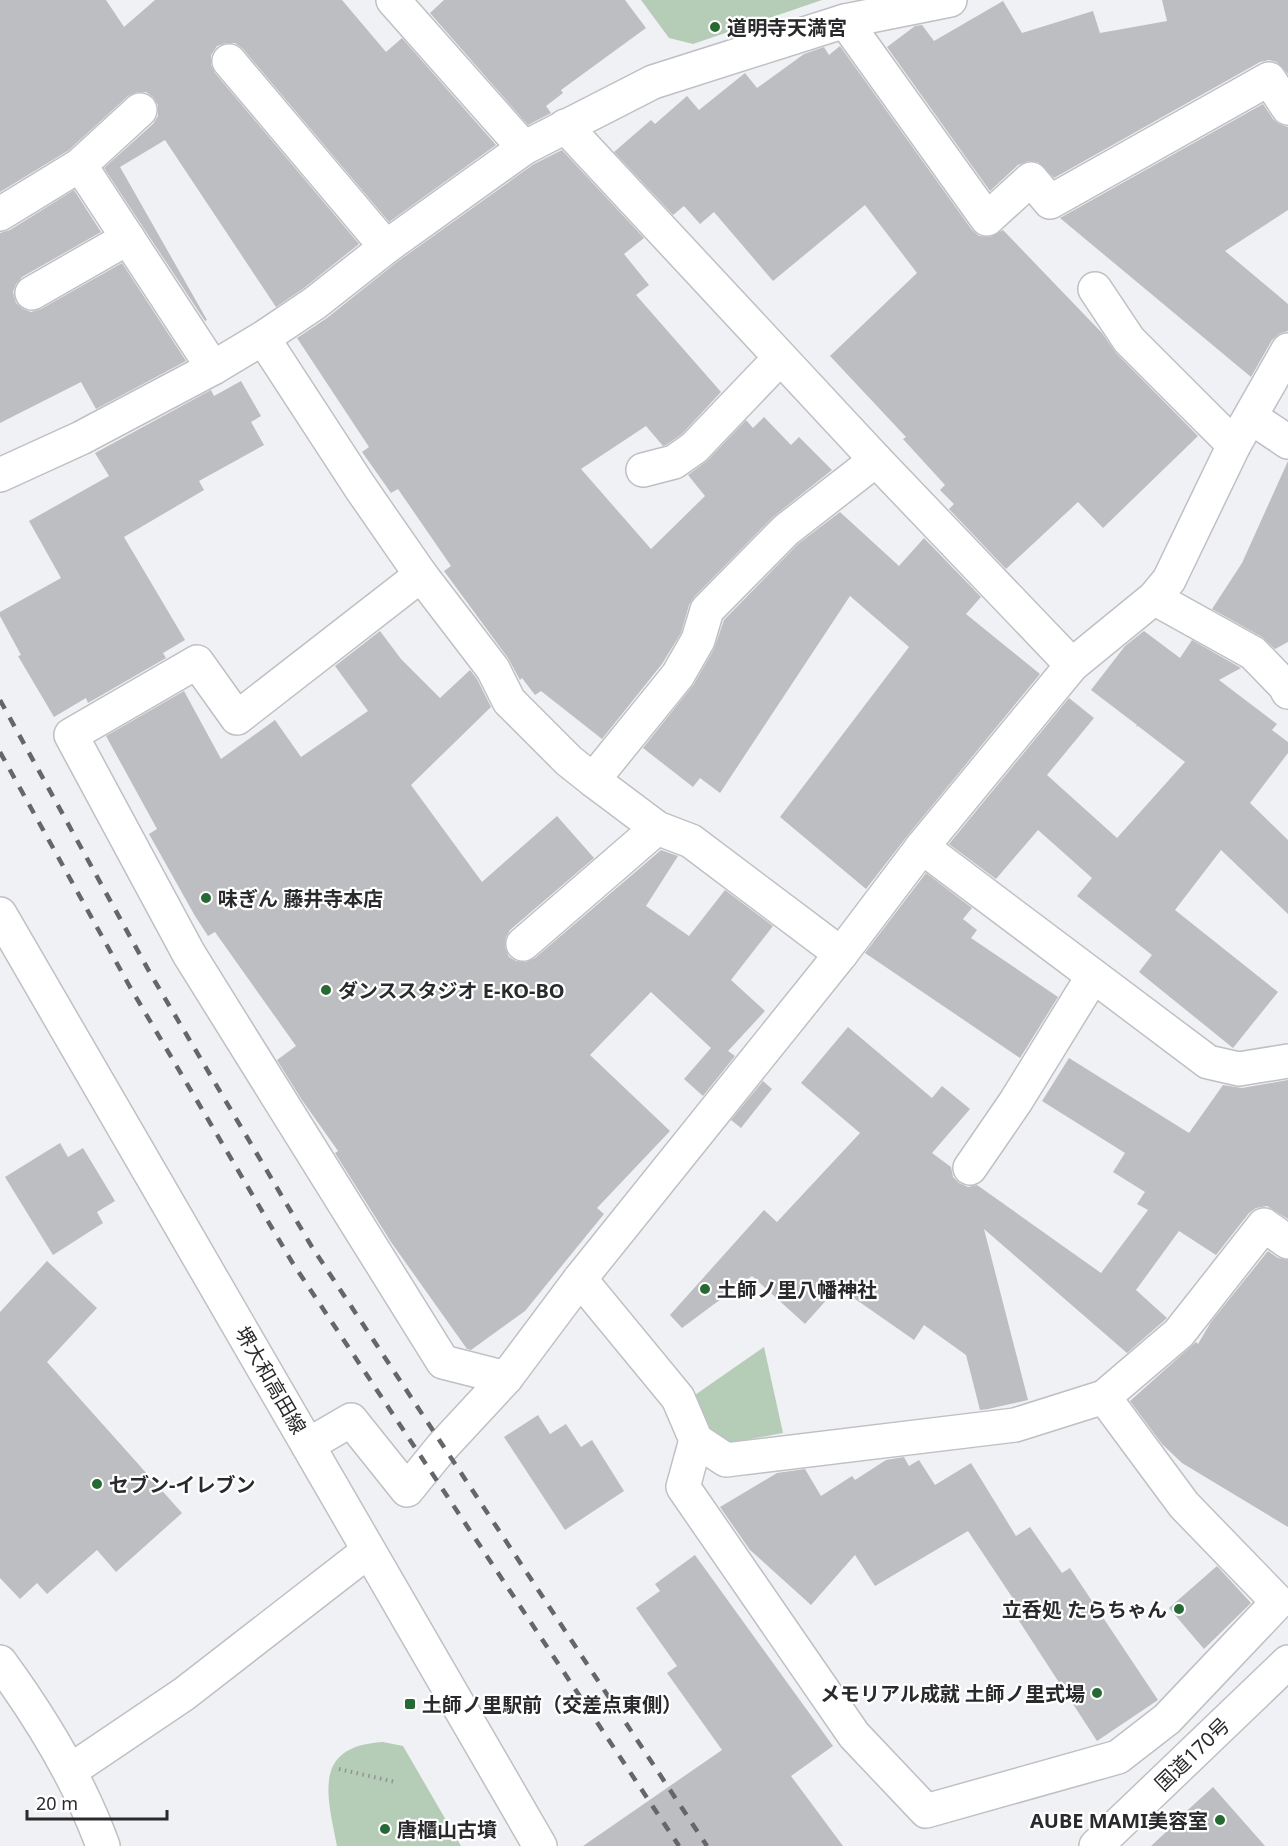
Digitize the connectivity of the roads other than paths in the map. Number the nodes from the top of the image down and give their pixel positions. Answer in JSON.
{"nodes":[{"id":1,"x":393,"y":0,"type":"edge"},
{"id":2,"x":950,"y":0,"type":"edge"},
{"id":3,"x":845,"y":21,"type":"junction"},
{"id":4,"x":229,"y":61,"type":"dead end"},
{"id":5,"x":1288,"y":108,"type":"edge"},
{"id":6,"x":140,"y":110,"type":"dead end"},
{"id":7,"x":565,"y":126,"type":"junction"},
{"id":8,"x":524,"y":148,"type":"junction"},
{"id":9,"x":80,"y":165,"type":"junction"},
{"id":10,"x":0,"y":214,"type":"edge"},
{"id":11,"x":128,"y":238,"type":"junction"},
{"id":12,"x":386,"y":247,"type":"junction"},
{"id":13,"x":1095,"y":289,"type":"dead end"},
{"id":14,"x":32,"y":293,"type":"dead end"},
{"id":15,"x":263,"y":338,"type":"junction"},
{"id":16,"x":1288,"y":350,"type":"edge"},
{"id":17,"x":780,"y":358,"type":"junction"},
{"id":18,"x":213,"y":368,"type":"junction"},
{"id":19,"x":1251,"y":417,"type":"junction"},
{"id":20,"x":1288,"y":442,"type":"edge"},
{"id":21,"x":1234,"y":446,"type":"junction"},
{"id":22,"x":876,"y":460,"type":"junction"},
{"id":23,"x":643,"y":470,"type":"dead end"},
{"id":24,"x":0,"y":475,"type":"edge"},
{"id":25,"x":421,"y":575,"type":"junction"},
{"id":26,"x":1154,"y":598,"type":"junction"},
{"id":27,"x":1072,"y":665,"type":"junction"},
{"id":28,"x":1288,"y":692,"type":"edge"},
{"id":29,"x":593,"y":780,"type":"junction"},
{"id":30,"x":657,"y":828,"type":"junction"},
{"id":31,"x":922,"y":847,"type":"junction"},
{"id":32,"x":0,"y":914,"type":"edge"},
{"id":33,"x":523,"y":944,"type":"dead end"},
{"id":34,"x":841,"y":954,"type":"junction"},
{"id":35,"x":1093,"y":976,"type":"junction"},
{"id":36,"x":1288,"y":1061,"type":"edge"},
{"id":37,"x":970,"y":1168,"type":"dead end"},
{"id":38,"x":1288,"y":1242,"type":"edge"},
{"id":39,"x":580,"y":1279,"type":"junction"},
{"id":40,"x":506,"y":1378,"type":"junction"},
{"id":41,"x":1104,"y":1397,"type":"junction"},
{"id":42,"x":696,"y":1440,"type":"junction"},
{"id":43,"x":308,"y":1444,"type":"junction"},
{"id":44,"x":367,"y":1552,"type":"junction"},
{"id":45,"x":1285,"y":1598,"type":"edge"},
{"id":46,"x":0,"y":1662,"type":"edge"},
{"id":47,"x":1288,"y":1662,"type":"edge"},
{"id":48,"x":70,"y":1771,"type":"junction"},
{"id":49,"x":103,"y":1846,"type":"edge"},
{"id":50,"x":540,"y":1846,"type":"edge"},
{"id":51,"x":1096,"y":1846,"type":"edge"}],
"edges":[{"from":1,"to":8,"type":"main road"},
{"from":2,"to":3,"type":"main road"},
{"from":3,"to":5,"type":"main road"},
{"from":3,"to":7,"type":"main road"},
{"from":4,"to":12,"type":"main road"},
{"from":6,"to":9,"type":"main road"},
{"from":7,"to":8,"type":"main road"},
{"from":7,"to":17,"type":"main road"},
{"from":8,"to":12,"type":"main road"},
{"from":9,"to":10,"type":"main road"},
{"from":9,"to":11,"type":"main road"},
{"from":11,"to":14,"type":"main road"},
{"from":11,"to":18,"type":"main road"},
{"from":12,"to":15,"type":"main road"},
{"from":13,"to":21,"type":"main road"},
{"from":15,"to":18,"type":"main road"},
{"from":15,"to":25,"type":"main road"},
{"from":16,"to":19,"type":"main road"},
{"from":17,"to":22,"type":"main road"},
{"from":17,"to":23,"type":"main road"},
{"from":18,"to":24,"type":"main road"},
{"from":19,"to":20,"type":"main road"},
{"from":19,"to":21,"type":"main road"},
{"from":21,"to":26,"type":"main road"},
{"from":22,"to":27,"type":"main road"},
{"from":22,"to":29,"type":"main road"},
{"from":25,"to":29,"type":"main road"},
{"from":25,"to":40,"type":"main road"},
{"from":26,"to":27,"type":"main road"},
{"from":26,"to":28,"type":"main road"},
{"from":27,"to":31,"type":"main road"},
{"from":29,"to":30,"type":"main road"},
{"from":30,"to":33,"type":"main road"},
{"from":30,"to":34,"type":"main road"},
{"from":31,"to":34,"type":"main road"},
{"from":31,"to":35,"type":"main road"},
{"from":32,"to":43,"type":"main road","name":"堺大和高田線"},
{"from":34,"to":39,"type":"main road"},
{"from":35,"to":36,"type":"main road"},
{"from":35,"to":37,"type":"main road"},
{"from":38,"to":41,"type":"main road"},
{"from":39,"to":40,"type":"main road"},
{"from":39,"to":42,"type":"main road"},
{"from":40,"to":43,"type":"main road"},
{"from":41,"to":42,"type":"main road"},
{"from":41,"to":45,"type":"main road"},
{"from":42,"to":45,"type":"main road"},
{"from":43,"to":44,"type":"main road","name":"堺大和高田線"},
{"from":44,"to":48,"type":"main road"},
{"from":44,"to":50,"type":"main road","name":"堺大和高田線"},
{"from":46,"to":48,"type":"main road"},
{"from":47,"to":51,"type":"main road","name":"国道170号"},
{"from":48,"to":49,"type":"main road"}]}
